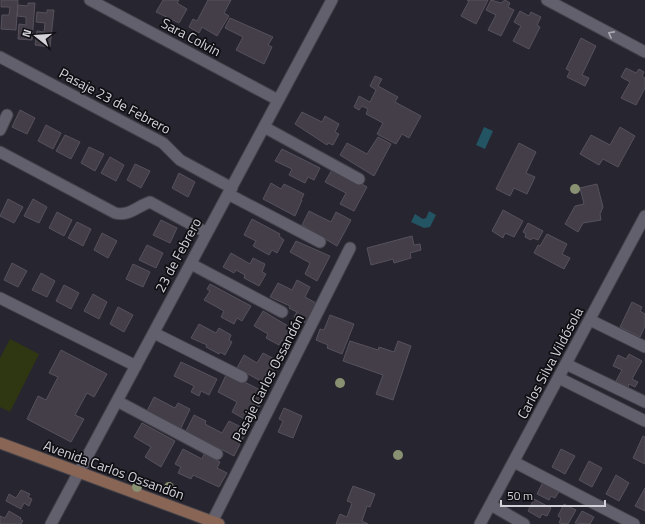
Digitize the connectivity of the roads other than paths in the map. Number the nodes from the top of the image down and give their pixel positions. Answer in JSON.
{"nodes":[{"id":1,"x":90,"y":0,"type":"edge"},
{"id":2,"x":332,"y":0,"type":"edge"},
{"id":3,"x":547,"y":0,"type":"edge"},
{"id":4,"x":645,"y":52,"type":"edge"},
{"id":5,"x":0,"y":57,"type":"edge"},
{"id":6,"x":278,"y":100,"type":"junction"},
{"id":7,"x":7,"y":115,"type":"dead end"},
{"id":8,"x":264,"y":128,"type":"junction"},
{"id":9,"x":0,"y":130,"type":"edge"},
{"id":10,"x":0,"y":152,"type":"edge"},
{"id":11,"x":359,"y":179,"type":"dead end"},
{"id":12,"x":230,"y":191,"type":"junction"},
{"id":13,"x":645,"y":216,"type":"edge"},
{"id":14,"x":208,"y":232,"type":"junction"},
{"id":15,"x":320,"y":242,"type":"dead end"},
{"id":16,"x":350,"y":248,"type":"dead end"},
{"id":17,"x":191,"y":264,"type":"junction"},
{"id":18,"x":0,"y":298,"type":"edge"},
{"id":19,"x":282,"y":312,"type":"dead end"},
{"id":20,"x":590,"y":320,"type":"junction"},
{"id":21,"x":154,"y":333,"type":"junction"},
{"id":22,"x":645,"y":347,"type":"edge"},
{"id":23,"x":566,"y":364,"type":"junction"},
{"id":24,"x":136,"y":366,"type":"junction"},
{"id":25,"x":242,"y":378,"type":"dead end"},
{"id":26,"x":559,"y":378,"type":"junction"},
{"id":27,"x":117,"y":401,"type":"junction"},
{"id":28,"x":645,"y":402,"type":"edge"},
{"id":29,"x":645,"y":421,"type":"edge"},
{"id":30,"x":0,"y":443,"type":"edge"},
{"id":31,"x":217,"y":454,"type":"dead end"},
{"id":32,"x":514,"y":462,"type":"junction"},
{"id":33,"x":79,"y":472,"type":"junction"},
{"id":34,"x":491,"y":505,"type":"junction"},
{"id":35,"x":215,"y":523,"type":"edge"},
{"id":36,"x":52,"y":524,"type":"edge"},
{"id":37,"x":480,"y":524,"type":"edge"},
{"id":38,"x":524,"y":524,"type":"edge"},
{"id":39,"x":634,"y":524,"type":"edge"}],
"edges":[{"from":1,"to":6,"type":"street","name":"Sara Colvin"},
{"from":2,"to":6,"type":"street","name":"23 de Febrero"},
{"from":4,"to":3,"type":"street","one_way":true},
{"from":5,"to":12,"type":"street","name":"Pasaje 23 de Febrero"},
{"from":6,"to":8,"type":"street","name":"23 de Febrero"},
{"from":7,"to":9,"type":"street"},
{"from":8,"to":11,"type":"street"},
{"from":8,"to":12,"type":"street","name":"23 de Febrero"},
{"from":10,"to":14,"type":"street"},
{"from":12,"to":14,"type":"street","name":"23 de Febrero"},
{"from":12,"to":15,"type":"street","name":"Pasaje 23 de Febrero"},
{"from":13,"to":20,"type":"street","name":"Carlos Silva Vildósola"},
{"from":14,"to":17,"type":"street","name":"23 de Febrero"},
{"from":16,"to":35,"type":"street","name":"Pasaje Carlos Ossandón"},
{"from":17,"to":19,"type":"street"},
{"from":17,"to":21,"type":"street","name":"23 de Febrero"},
{"from":18,"to":24,"type":"street"},
{"from":20,"to":22,"type":"street"},
{"from":20,"to":23,"type":"street","name":"Carlos Silva Vildósola"},
{"from":21,"to":24,"type":"street","name":"23 de Febrero"},
{"from":21,"to":25,"type":"street"},
{"from":23,"to":26,"type":"street","name":"Carlos Silva Vildósola"},
{"from":23,"to":28,"type":"street"},
{"from":24,"to":27,"type":"street","name":"23 de Febrero"},
{"from":26,"to":29,"type":"street"},
{"from":26,"to":32,"type":"street","name":"Carlos Silva Vildósola"},
{"from":27,"to":31,"type":"street"},
{"from":27,"to":33,"type":"street","name":"23 de Febrero"},
{"from":30,"to":33,"type":"main road","name":"Avenida Carlos Ossandón"},
{"from":32,"to":34,"type":"street","name":"Carlos Silva Vildósola"},
{"from":32,"to":39,"type":"street"},
{"from":33,"to":35,"type":"main road","name":"Avenida Carlos Ossandón"},
{"from":33,"to":36,"type":"street","name":"23 de Febrero"},
{"from":34,"to":37,"type":"street","name":"Carlos Silva Vildósola"},
{"from":34,"to":38,"type":"street"}]}
